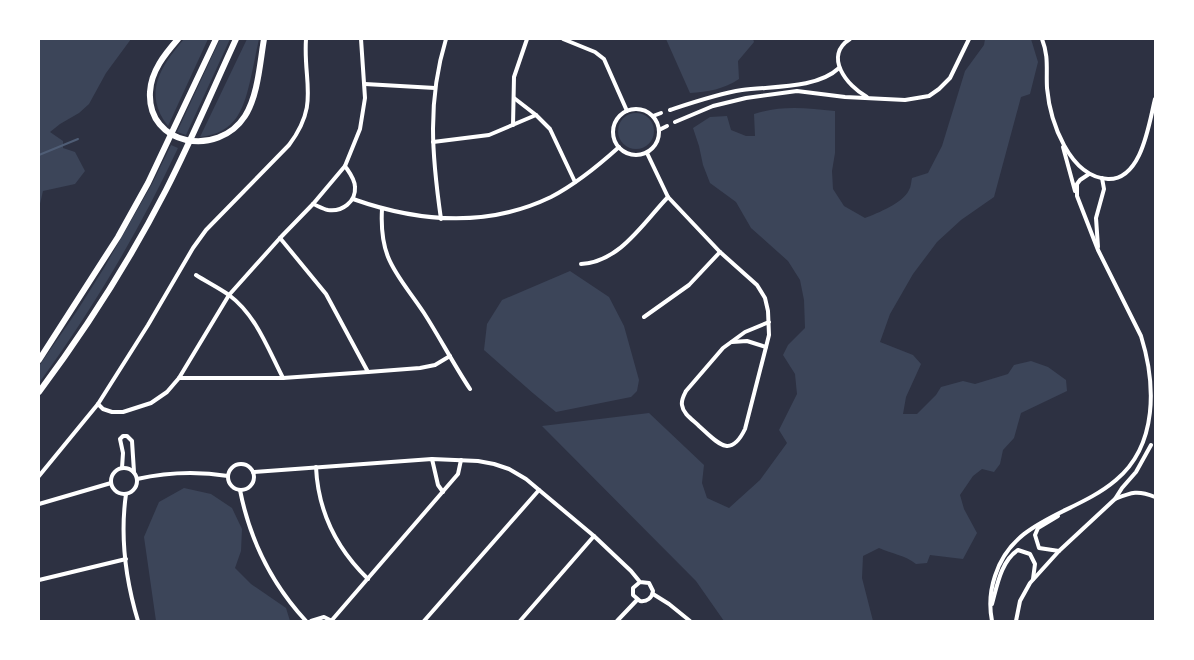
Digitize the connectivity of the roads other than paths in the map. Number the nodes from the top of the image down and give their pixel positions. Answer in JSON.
{"nodes":[{"id":1,"x":178,"y":39,"type":"edge"},
{"id":2,"x":216,"y":39,"type":"edge"},
{"id":3,"x":236,"y":39,"type":"edge"},
{"id":4,"x":264,"y":39,"type":"edge"},
{"id":5,"x":306,"y":39,"type":"edge"},
{"id":6,"x":361,"y":39,"type":"edge"},
{"id":7,"x":446,"y":39,"type":"edge"},
{"id":8,"x":527,"y":39,"type":"edge"},
{"id":9,"x":563,"y":39,"type":"edge"},
{"id":10,"x":848,"y":39,"type":"edge"},
{"id":11,"x":969,"y":39,"type":"edge"},
{"id":12,"x":1042,"y":39,"type":"edge"},
{"id":13,"x":839,"y":68,"type":"junction"},
{"id":14,"x":366,"y":84,"type":"junction"},
{"id":15,"x":435,"y":88,"type":"junction"},
{"id":16,"x":514,"y":98,"type":"junction"},
{"id":17,"x":870,"y":98,"type":"junction"},
{"id":18,"x":1155,"y":99,"type":"edge"},
{"id":19,"x":670,"y":110,"type":"dead end"},
{"id":20,"x":627,"y":111,"type":"junction"},
{"id":21,"x":661,"y":113,"type":"dead end"},
{"id":22,"x":536,"y":114,"type":"junction"},
{"id":23,"x":653,"y":116,"type":"junction"},
{"id":24,"x":675,"y":122,"type":"dead end"},
{"id":25,"x":513,"y":125,"type":"junction"},
{"id":26,"x":667,"y":126,"type":"dead end"},
{"id":27,"x":659,"y":130,"type":"junction"},
{"id":28,"x":433,"y":142,"type":"junction"},
{"id":29,"x":1062,"y":142,"type":"junction"},
{"id":30,"x":619,"y":147,"type":"junction"},
{"id":31,"x":647,"y":153,"type":"junction"},
{"id":32,"x":345,"y":166,"type":"junction"},
{"id":33,"x":1089,"y":174,"type":"junction"},
{"id":34,"x":1102,"y":178,"type":"junction"},
{"id":35,"x":575,"y":182,"type":"junction"},
{"id":36,"x":1077,"y":196,"type":"junction"},
{"id":37,"x":668,"y":198,"type":"junction"},
{"id":38,"x":353,"y":199,"type":"junction"},
{"id":39,"x":313,"y":204,"type":"junction"},
{"id":40,"x":382,"y":209,"type":"junction"},
{"id":41,"x":441,"y":219,"type":"junction"},
{"id":42,"x":280,"y":238,"type":"junction"},
{"id":43,"x":1098,"y":250,"type":"junction"},
{"id":44,"x":720,"y":252,"type":"junction"},
{"id":45,"x":580,"y":264,"type":"dead end"},
{"id":46,"x":196,"y":275,"type":"dead end"},
{"id":47,"x":229,"y":296,"type":"junction"},
{"id":48,"x":644,"y":317,"type":"dead end"},
{"id":49,"x":769,"y":322,"type":"junction"},
{"id":50,"x":730,"y":342,"type":"junction"},
{"id":51,"x":766,"y":347,"type":"junction"},
{"id":52,"x":450,"y":356,"type":"junction"},
{"id":53,"x":39,"y":360,"type":"edge"},
{"id":54,"x":368,"y":372,"type":"junction"},
{"id":55,"x":180,"y":378,"type":"junction"},
{"id":56,"x":283,"y":378,"type":"junction"},
{"id":57,"x":470,"y":390,"type":"dead end"},
{"id":58,"x":39,"y":392,"type":"edge"},
{"id":59,"x":98,"y":404,"type":"junction"},
{"id":60,"x":1151,"y":445,"type":"dead end"},
{"id":61,"x":432,"y":459,"type":"junction"},
{"id":62,"x":461,"y":460,"type":"junction"},
{"id":63,"x":316,"y":466,"type":"junction"},
{"id":64,"x":122,"y":468,"type":"junction"},
{"id":65,"x":134,"y":472,"type":"junction"},
{"id":66,"x":254,"y":472,"type":"junction"},
{"id":67,"x":39,"y":476,"type":"edge"},
{"id":68,"x":228,"y":476,"type":"junction"},
{"id":69,"x":137,"y":479,"type":"junction"},
{"id":70,"x":111,"y":484,"type":"junction"},
{"id":71,"x":240,"y":490,"type":"junction"},
{"id":72,"x":539,"y":490,"type":"junction"},
{"id":73,"x":442,"y":492,"type":"junction"},
{"id":74,"x":126,"y":494,"type":"junction"},
{"id":75,"x":1155,"y":497,"type":"edge"},
{"id":76,"x":1115,"y":499,"type":"junction"},
{"id":77,"x":39,"y":504,"type":"edge"},
{"id":78,"x":1074,"y":505,"type":"junction"},
{"id":79,"x":594,"y":536,"type":"junction"},
{"id":80,"x":1059,"y":551,"type":"junction"},
{"id":81,"x":126,"y":559,"type":"junction"},
{"id":82,"x":368,"y":578,"type":"junction"},
{"id":83,"x":1033,"y":579,"type":"junction"},
{"id":84,"x":39,"y":580,"type":"edge"},
{"id":85,"x":640,"y":582,"type":"junction"},
{"id":86,"x":653,"y":594,"type":"junction"},
{"id":87,"x":637,"y":600,"type":"junction"},
{"id":88,"x":990,"y":609,"type":"junction"},
{"id":89,"x":138,"y":621,"type":"edge"},
{"id":90,"x":306,"y":621,"type":"edge"},
{"id":91,"x":311,"y":621,"type":"edge"},
{"id":92,"x":332,"y":621,"type":"edge"},
{"id":93,"x":424,"y":621,"type":"edge"},
{"id":94,"x":520,"y":621,"type":"edge"},
{"id":95,"x":617,"y":621,"type":"edge"},
{"id":96,"x":690,"y":621,"type":"edge"},
{"id":97,"x":992,"y":621,"type":"edge"},
{"id":98,"x":1016,"y":621,"type":"edge"}],
"edges":[{"from":1,"to":4,"type":"highway"},
{"from":2,"to":53,"type":"highway"},
{"from":3,"to":58,"type":"highway"},
{"from":5,"to":59,"type":"street"},
{"from":6,"to":14,"type":"street"},
{"from":7,"to":15,"type":"street"},
{"from":8,"to":16,"type":"street"},
{"from":9,"to":20,"type":"street"},
{"from":10,"to":13,"type":"street"},
{"from":11,"to":17,"type":"street"},
{"from":12,"to":29,"type":"street"},
{"from":13,"to":17,"type":"street"},
{"from":13,"to":19,"type":"street"},
{"from":14,"to":15,"type":"street"},
{"from":14,"to":32,"type":"street"},
{"from":15,"to":28,"type":"street"},
{"from":16,"to":22,"type":"street"},
{"from":16,"to":25,"type":"street"},
{"from":17,"to":24,"type":"street"},
{"from":18,"to":34,"type":"street"},
{"from":20,"to":23,"type":"street"},
{"from":20,"to":30,"type":"street"},
{"from":21,"to":23,"type":"street"},
{"from":22,"to":25,"type":"street"},
{"from":22,"to":35,"type":"street"},
{"from":23,"to":27,"type":"street"},
{"from":25,"to":28,"type":"street"},
{"from":26,"to":27,"type":"street"},
{"from":27,"to":31,"type":"street"},
{"from":28,"to":41,"type":"street"},
{"from":29,"to":33,"type":"street"},
{"from":29,"to":36,"type":"street"},
{"from":30,"to":31,"type":"street"},
{"from":30,"to":35,"type":"street"},
{"from":31,"to":37,"type":"street"},
{"from":32,"to":38,"type":"street"},
{"from":32,"to":39,"type":"street"},
{"from":33,"to":34,"type":"street"},
{"from":33,"to":36,"type":"street"},
{"from":34,"to":43,"type":"street"},
{"from":35,"to":41,"type":"street"},
{"from":36,"to":43,"type":"street"},
{"from":37,"to":44,"type":"street"},
{"from":37,"to":45,"type":"street"},
{"from":38,"to":39,"type":"street"},
{"from":38,"to":40,"type":"street"},
{"from":39,"to":42,"type":"street"},
{"from":40,"to":41,"type":"street"},
{"from":40,"to":52,"type":"street"},
{"from":42,"to":47,"type":"street"},
{"from":42,"to":54,"type":"street"},
{"from":43,"to":78,"type":"street"},
{"from":44,"to":48,"type":"street"},
{"from":44,"to":49,"type":"street"},
{"from":46,"to":47,"type":"street"},
{"from":47,"to":55,"type":"street"},
{"from":47,"to":56,"type":"street"},
{"from":49,"to":50,"type":"street"},
{"from":49,"to":51,"type":"street"},
{"from":50,"to":51,"type":"street"},
{"from":50,"to":51,"type":"street"},
{"from":52,"to":54,"type":"street"},
{"from":52,"to":57,"type":"street"},
{"from":54,"to":56,"type":"street"},
{"from":55,"to":56,"type":"street"},
{"from":55,"to":59,"type":"street"},
{"from":59,"to":67,"type":"street"},
{"from":60,"to":76,"type":"street"},
{"from":61,"to":62,"type":"street"},
{"from":61,"to":63,"type":"street"},
{"from":61,"to":73,"type":"street"},
{"from":62,"to":72,"type":"street"},
{"from":62,"to":73,"type":"street"},
{"from":63,"to":66,"type":"street"},
{"from":63,"to":82,"type":"street"},
{"from":64,"to":65,"type":"street"},
{"from":64,"to":65,"type":"street"},
{"from":64,"to":70,"type":"street"},
{"from":65,"to":69,"type":"street"},
{"from":66,"to":68,"type":"street"},
{"from":66,"to":71,"type":"street"},
{"from":68,"to":69,"type":"street"},
{"from":68,"to":71,"type":"street"},
{"from":69,"to":74,"type":"street"},
{"from":70,"to":74,"type":"street"},
{"from":70,"to":77,"type":"street"},
{"from":71,"to":90,"type":"street"},
{"from":72,"to":79,"type":"street"},
{"from":72,"to":93,"type":"street"},
{"from":73,"to":82,"type":"street"},
{"from":74,"to":81,"type":"street"},
{"from":75,"to":76,"type":"street"},
{"from":76,"to":80,"type":"street"},
{"from":78,"to":80,"type":"street"},
{"from":78,"to":88,"type":"street"},
{"from":79,"to":85,"type":"street"},
{"from":79,"to":94,"type":"street"},
{"from":80,"to":83,"type":"street"},
{"from":81,"to":84,"type":"street"},
{"from":81,"to":89,"type":"street"},
{"from":82,"to":92,"type":"street"},
{"from":83,"to":88,"type":"street"},
{"from":83,"to":98,"type":"street"},
{"from":85,"to":86,"type":"street"},
{"from":85,"to":87,"type":"street"},
{"from":86,"to":87,"type":"street"},
{"from":86,"to":96,"type":"street"},
{"from":87,"to":95,"type":"street"},
{"from":88,"to":97,"type":"street"},
{"from":91,"to":92,"type":"street"}]}
